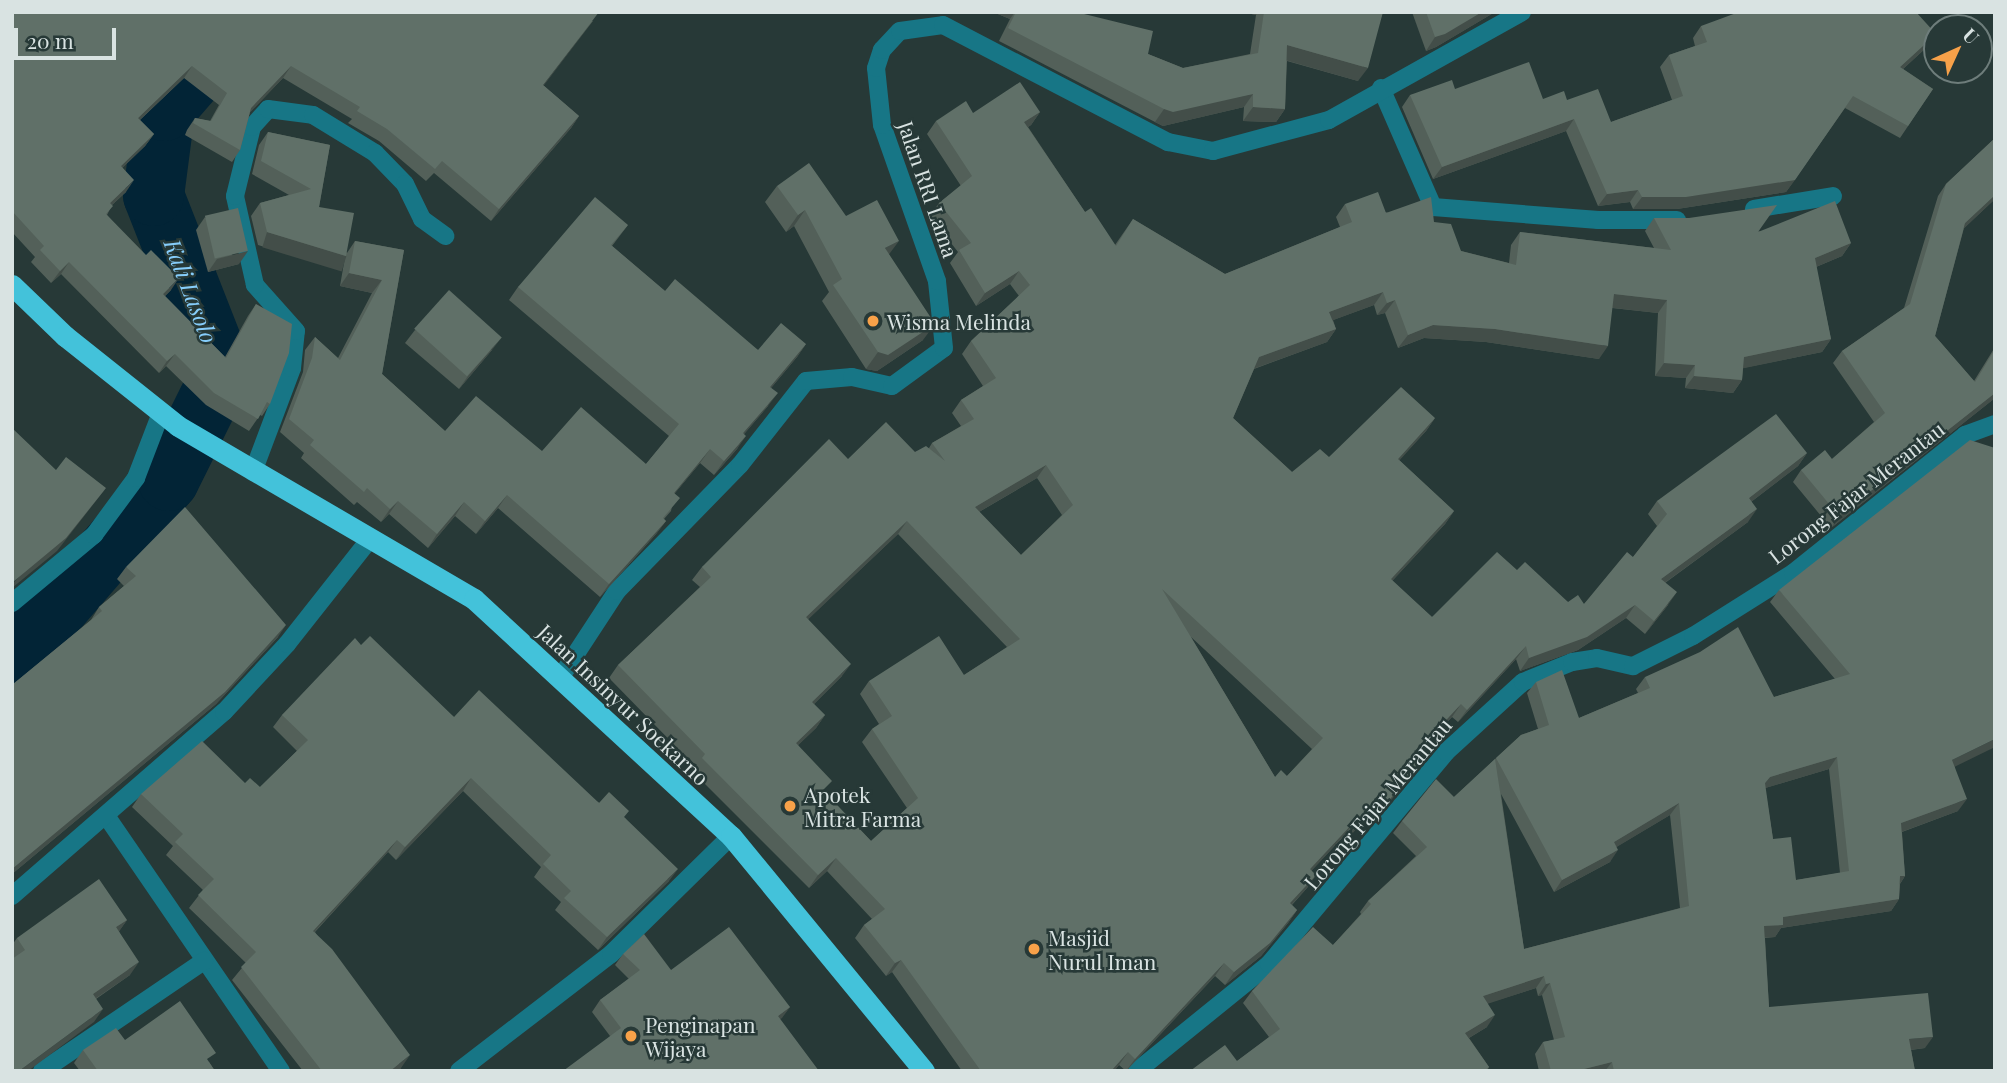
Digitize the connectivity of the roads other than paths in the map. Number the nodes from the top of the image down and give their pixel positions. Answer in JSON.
{"nodes":[{"id":1,"x":1522,"y":12,"type":"edge"},
{"id":2,"x":1381,"y":88,"type":"junction"},
{"id":3,"x":1833,"y":196,"type":"dead end"},
{"id":4,"x":1729,"y":212,"type":"edge"},
{"id":5,"x":1691,"y":218,"type":"edge"},
{"id":6,"x":445,"y":236,"type":"dead end"},
{"id":7,"x":12,"y":285,"type":"edge"},
{"id":8,"x":161,"y":412,"type":"junction"},
{"id":9,"x":1995,"y":424,"type":"edge"},
{"id":10,"x":253,"y":472,"type":"junction"},
{"id":11,"x":369,"y":540,"type":"junction"},
{"id":12,"x":12,"y":603,"type":"edge"},
{"id":13,"x":560,"y":678,"type":"junction"},
{"id":14,"x":107,"y":817,"type":"junction"},
{"id":15,"x":731,"y":836,"type":"junction"},
{"id":16,"x":12,"y":897,"type":"edge"},
{"id":17,"x":204,"y":961,"type":"junction"},
{"id":18,"x":42,"y":1071,"type":"edge"},
{"id":19,"x":281,"y":1071,"type":"edge"},
{"id":20,"x":459,"y":1071,"type":"edge"},
{"id":21,"x":924,"y":1071,"type":"edge"},
{"id":22,"x":1137,"y":1071,"type":"edge"}],
"edges":[{"from":1,"to":2,"type":"street","name":"Jalan RRI Lama"},
{"from":2,"to":5,"type":"street"},
{"from":2,"to":13,"type":"street","name":"Jalan RRI Lama"},
{"from":3,"to":4,"type":"street"},
{"from":6,"to":10,"type":"street"},
{"from":7,"to":8,"type":"highway","name":"Jalan Insinyur Soekarno"},
{"from":8,"to":10,"type":"highway","name":"Jalan Insinyur Soekarno"},
{"from":8,"to":12,"type":"street"},
{"from":9,"to":22,"type":"street","name":"Lorong Fajar Merantau"},
{"from":10,"to":11,"type":"highway","name":"Jalan Insinyur Soekarno"},
{"from":11,"to":13,"type":"highway","name":"Jalan Insinyur Soekarno"},
{"from":11,"to":14,"type":"street"},
{"from":13,"to":15,"type":"highway","name":"Jalan Insinyur Soekarno"},
{"from":14,"to":16,"type":"street"},
{"from":14,"to":17,"type":"street"},
{"from":15,"to":20,"type":"street"},
{"from":15,"to":21,"type":"highway","name":"Jalan Insinyur Soekarno"},
{"from":17,"to":18,"type":"street"},
{"from":17,"to":19,"type":"street"}]}
